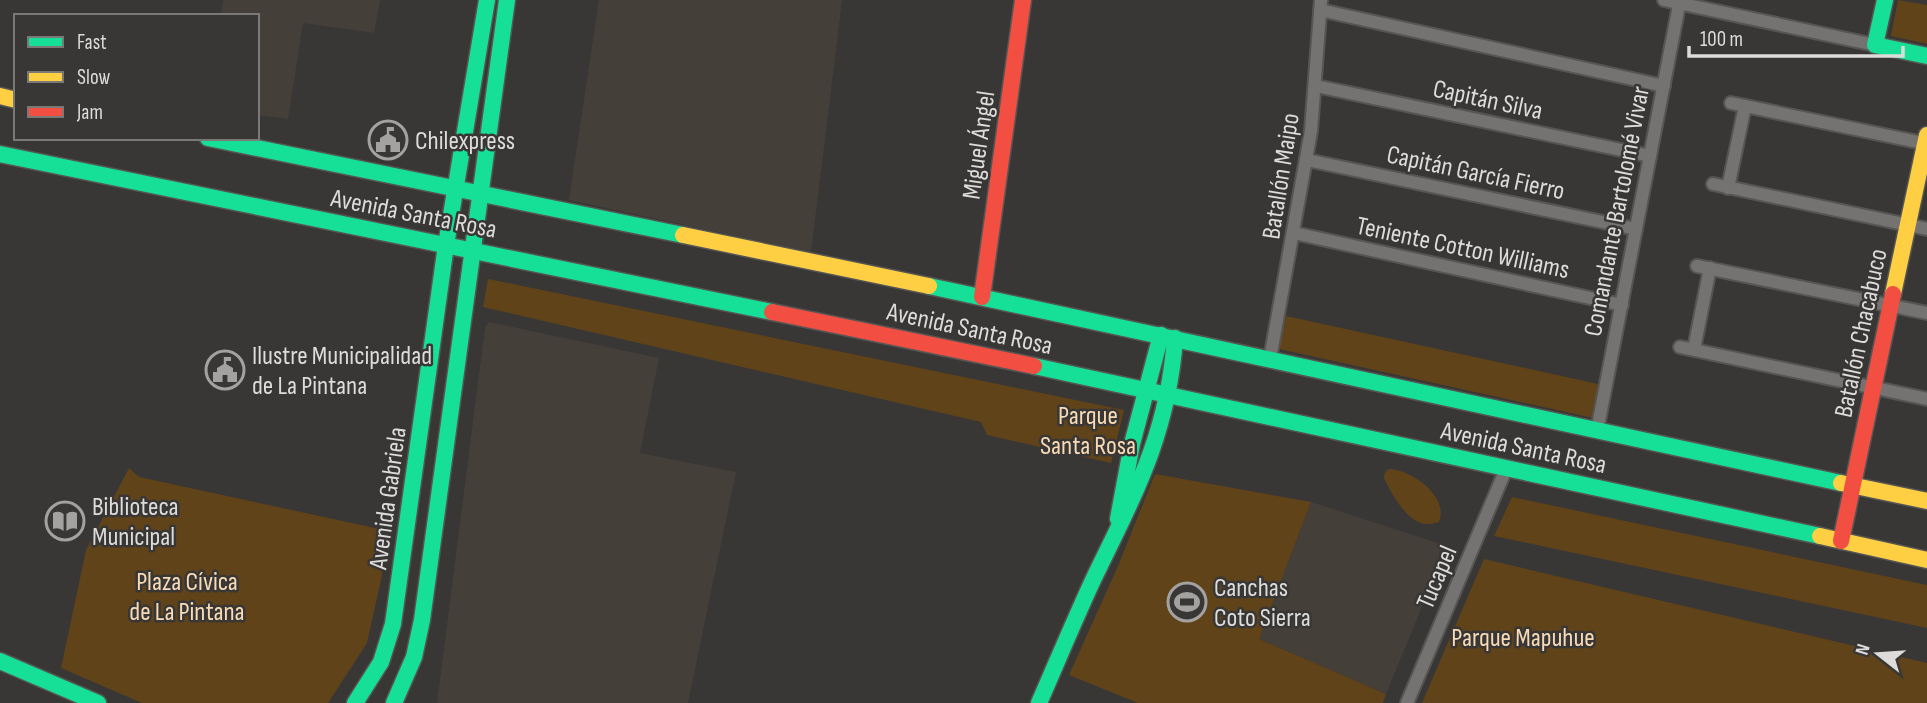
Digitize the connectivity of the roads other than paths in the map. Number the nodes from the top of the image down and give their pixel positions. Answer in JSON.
{"nodes":[{"id":1,"x":487,"y":0,"type":"edge"},
{"id":2,"x":507,"y":0,"type":"edge"},
{"id":3,"x":1023,"y":0,"type":"edge"},
{"id":4,"x":1664,"y":0,"type":"edge"},
{"id":5,"x":1885,"y":0,"type":"edge"},
{"id":6,"x":1680,"y":2,"type":"edge"},
{"id":7,"x":1320,"y":5,"type":"edge"},
{"id":8,"x":1875,"y":45,"type":"junction"},
{"id":9,"x":1927,"y":56,"type":"edge"},
{"id":10,"x":1316,"y":86,"type":"junction"},
{"id":11,"x":1664,"y":86,"type":"junction"},
{"id":12,"x":1731,"y":103,"type":"dead end"},
{"id":13,"x":1745,"y":106,"type":"junction"},
{"id":14,"x":218,"y":140,"type":"edge"},
{"id":15,"x":1926,"y":141,"type":"edge"},
{"id":16,"x":0,"y":154,"type":"edge"},
{"id":17,"x":1650,"y":156,"type":"junction"},
{"id":18,"x":1307,"y":160,"type":"junction"},
{"id":19,"x":1713,"y":184,"type":"dead end"},
{"id":20,"x":457,"y":188,"type":"junction"},
{"id":21,"x":1728,"y":188,"type":"junction"},
{"id":22,"x":481,"y":192,"type":"junction"},
{"id":23,"x":1908,"y":225,"type":"junction"},
{"id":24,"x":1636,"y":229,"type":"junction"},
{"id":25,"x":1927,"y":229,"type":"edge"},
{"id":26,"x":1294,"y":233,"type":"junction"},
{"id":27,"x":446,"y":245,"type":"junction"},
{"id":28,"x":474,"y":250,"type":"junction"},
{"id":29,"x":982,"y":297,"type":"junction"},
{"id":30,"x":1622,"y":305,"type":"junction"},
{"id":31,"x":1891,"y":306,"type":"junction"},
{"id":32,"x":1927,"y":313,"type":"edge"},
{"id":33,"x":1168,"y":337,"type":"junction"},
{"id":34,"x":1680,"y":346,"type":"dead end"},
{"id":35,"x":1694,"y":349,"type":"junction"},
{"id":36,"x":1270,"y":359,"type":"junction"},
{"id":37,"x":1874,"y":388,"type":"junction"},
{"id":38,"x":1147,"y":389,"type":"junction"},
{"id":39,"x":1170,"y":394,"type":"junction"},
{"id":40,"x":1927,"y":399,"type":"edge"},
{"id":41,"x":1597,"y":431,"type":"junction"},
{"id":42,"x":1130,"y":456,"type":"junction"},
{"id":43,"x":1150,"y":460,"type":"junction"},
{"id":44,"x":1506,"y":468,"type":"junction"},
{"id":45,"x":1853,"y":485,"type":"junction"},
{"id":46,"x":1927,"y":501,"type":"edge"},
{"id":47,"x":1841,"y":541,"type":"junction"},
{"id":48,"x":1110,"y":546,"type":"junction"},
{"id":49,"x":1927,"y":560,"type":"edge"},
{"id":50,"x":0,"y":662,"type":"edge"},
{"id":51,"x":97,"y":703,"type":"edge"},
{"id":52,"x":355,"y":703,"type":"edge"},
{"id":53,"x":394,"y":703,"type":"edge"},
{"id":54,"x":1039,"y":703,"type":"edge"},
{"id":55,"x":1407,"y":703,"type":"edge"}],
"edges":[{"from":1,"to":20,"type":"main road","name":"Avenida Gabriela"},
{"from":2,"to":22,"type":"main road","name":"Avenida Gabriela"},
{"from":3,"to":29,"type":"main road","name":"Miguel Ángel"},
{"from":4,"to":6,"type":"street"},
{"from":5,"to":8,"type":"main road"},
{"from":6,"to":8,"type":"street"},
{"from":6,"to":11,"type":"street","name":"Comandante Bartolomé Vivar"},
{"from":7,"to":10,"type":"street","name":"Batallón Maipo"},
{"from":7,"to":11,"type":"street"},
{"from":8,"to":9,"type":"main road"},
{"from":10,"to":17,"type":"street","name":"Capitán Silva"},
{"from":10,"to":18,"type":"street","name":"Batallón Maipo"},
{"from":11,"to":17,"type":"street","name":"Comandante Bartolomé Vivar"},
{"from":12,"to":13,"type":"street"},
{"from":13,"to":15,"type":"street"},
{"from":13,"to":21,"type":"street"},
{"from":14,"to":20,"type":"main road","name":"Avenida Santa Rosa"},
{"from":15,"to":23,"type":"main road","name":"Batallón Chacabuco"},
{"from":16,"to":27,"type":"main road","name":"Avenida Santa Rosa"},
{"from":17,"to":24,"type":"street","name":"Comandante Bartolomé Vivar"},
{"from":18,"to":24,"type":"street","name":"Capitán García Fierro"},
{"from":18,"to":26,"type":"street","name":"Batallón Maipo"},
{"from":19,"to":21,"type":"street"},
{"from":20,"to":22,"type":"main road","name":"Avenida Santa Rosa"},
{"from":20,"to":27,"type":"main road","name":"Avenida Gabriela"},
{"from":21,"to":23,"type":"street"},
{"from":22,"to":28,"type":"main road","name":"Avenida Gabriela"},
{"from":22,"to":29,"type":"main road","name":"Avenida Santa Rosa"},
{"from":23,"to":25,"type":"street"},
{"from":23,"to":31,"type":"main road","name":"Batallón Chacabuco"},
{"from":24,"to":30,"type":"street","name":"Comandante Bartolomé Vivar"},
{"from":26,"to":30,"type":"street","name":"Teniente Cotton Williams"},
{"from":26,"to":36,"type":"street","name":"Batallón Maipo"},
{"from":27,"to":28,"type":"main road","name":"Avenida Santa Rosa"},
{"from":27,"to":52,"type":"main road","name":"Avenida Gabriela"},
{"from":28,"to":38,"type":"main road","name":"Avenida Santa Rosa"},
{"from":28,"to":53,"type":"main road","name":"Avenida Gabriela"},
{"from":29,"to":33,"type":"main road","name":"Avenida Santa Rosa"},
{"from":30,"to":41,"type":"street","name":"Comandante Bartolomé Vivar"},
{"from":31,"to":32,"type":"street"},
{"from":31,"to":35,"type":"street"},
{"from":31,"to":37,"type":"main road","name":"Batallón Chacabuco"},
{"from":33,"to":36,"type":"main road","name":"Avenida Santa Rosa"},
{"from":33,"to":38,"type":"main road"},
{"from":33,"to":39,"type":"main road"},
{"from":34,"to":35,"type":"street"},
{"from":35,"to":37,"type":"street"},
{"from":36,"to":41,"type":"main road","name":"Avenida Santa Rosa"},
{"from":37,"to":40,"type":"street"},
{"from":37,"to":45,"type":"main road","name":"Batallón Chacabuco"},
{"from":38,"to":39,"type":"main road","name":"Avenida Santa Rosa"},
{"from":38,"to":42,"type":"main road"},
{"from":39,"to":43,"type":"main road"},
{"from":39,"to":44,"type":"main road","name":"Avenida Santa Rosa"},
{"from":41,"to":45,"type":"main road","name":"Avenida Santa Rosa"},
{"from":42,"to":43,"type":"main road"},
{"from":42,"to":48,"type":"main road"},
{"from":43,"to":48,"type":"main road"},
{"from":44,"to":47,"type":"main road","name":"Avenida Santa Rosa"},
{"from":44,"to":55,"type":"street","name":"Tucapel"},
{"from":45,"to":46,"type":"main road","name":"Avenida Santa Rosa"},
{"from":45,"to":47,"type":"main road","name":"Batallón Chacabuco"},
{"from":47,"to":49,"type":"main road","name":"Avenida Santa Rosa"},
{"from":48,"to":54,"type":"main road"},
{"from":50,"to":51,"type":"main road"}]}
